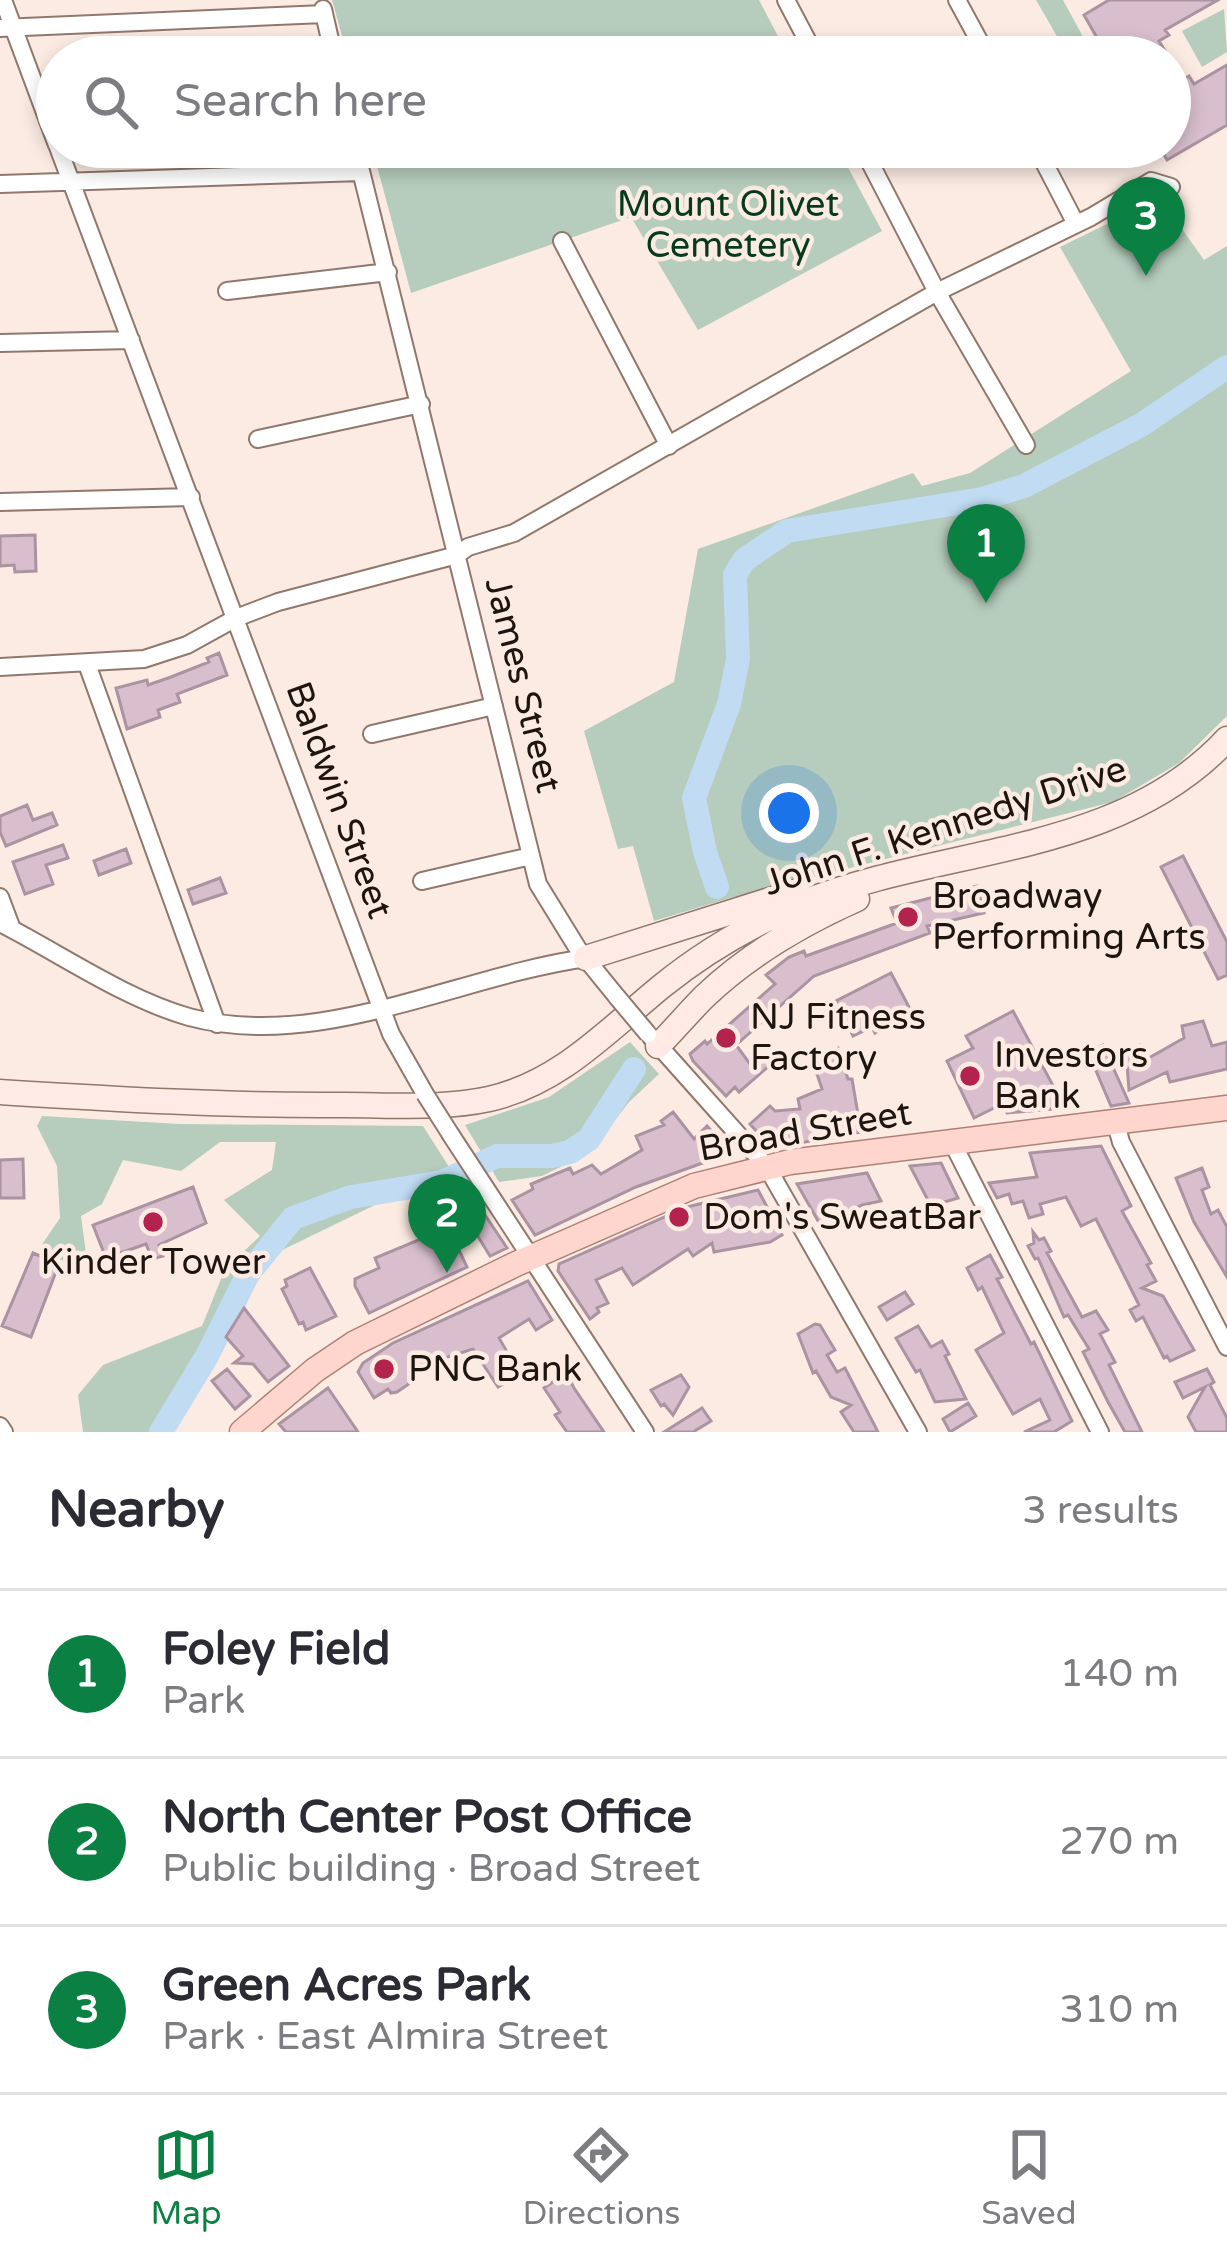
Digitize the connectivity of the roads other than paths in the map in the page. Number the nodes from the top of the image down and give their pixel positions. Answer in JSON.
{"nodes":[{"id":1,"x":3,"y":0,"type":"edge"},
{"id":2,"x":786,"y":0,"type":"edge"},
{"id":3,"x":957,"y":0,"type":"edge"},
{"id":4,"x":6,"y":28,"type":"edge"},
{"id":5,"x":329,"y":36,"type":"edge"},
{"id":6,"x":805,"y":36,"type":"edge"},
{"id":7,"x":977,"y":36,"type":"edge"},
{"id":8,"x":36,"y":97,"type":"edge"},
{"id":9,"x":66,"y":168,"type":"edge"},
{"id":10,"x":360,"y":168,"type":"edge"},
{"id":11,"x":873,"y":168,"type":"edge"},
{"id":12,"x":1047,"y":168,"type":"edge"},
{"id":13,"x":361,"y":172,"type":"junction"},
{"id":14,"x":71,"y":180,"type":"junction"},
{"id":15,"x":0,"y":184,"type":"edge"},
{"id":16,"x":1171,"y":187,"type":"dead end"},
{"id":17,"x":1076,"y":224,"type":"junction"},
{"id":18,"x":562,"y":241,"type":"dead end"},
{"id":19,"x":388,"y":272,"type":"junction"},
{"id":20,"x":227,"y":291,"type":"dead end"},
{"id":21,"x":937,"y":292,"type":"junction"},
{"id":22,"x":131,"y":340,"type":"junction"},
{"id":23,"x":0,"y":343,"type":"edge"},
{"id":24,"x":422,"y":404,"type":"junction"},
{"id":25,"x":258,"y":440,"type":"dead end"},
{"id":26,"x":669,"y":446,"type":"junction"},
{"id":27,"x":1026,"y":446,"type":"dead end"},
{"id":28,"x":191,"y":497,"type":"junction"},
{"id":29,"x":0,"y":502,"type":"edge"},
{"id":30,"x":457,"y":554,"type":"junction"},
{"id":31,"x":236,"y":618,"type":"junction"},
{"id":32,"x":88,"y":664,"type":"junction"},
{"id":33,"x":0,"y":667,"type":"edge"},
{"id":34,"x":494,"y":706,"type":"junction"},
{"id":35,"x":372,"y":734,"type":"dead end"},
{"id":36,"x":1227,"y":739,"type":"edge"},
{"id":37,"x":1227,"y":758,"type":"edge"},
{"id":38,"x":530,"y":856,"type":"junction"},
{"id":39,"x":953,"y":859,"type":"junction"},
{"id":40,"x":422,"y":880,"type":"dead end"},
{"id":41,"x":903,"y":882,"type":"junction"},
{"id":42,"x":0,"y":897,"type":"edge"},
{"id":43,"x":6,"y":926,"type":"edge"},
{"id":44,"x":586,"y":958,"type":"junction"},
{"id":45,"x":381,"y":1008,"type":"junction"},
{"id":46,"x":217,"y":1024,"type":"junction"},
{"id":47,"x":653,"y":1040,"type":"junction"},
{"id":48,"x":0,"y":1092,"type":"edge"},
{"id":49,"x":0,"y":1105,"type":"edge"},
{"id":50,"x":1227,"y":1108,"type":"edge"},
{"id":51,"x":1116,"y":1124,"type":"junction"},
{"id":52,"x":952,"y":1142,"type":"junction"},
{"id":53,"x":766,"y":1168,"type":"junction"},
{"id":54,"x":531,"y":1257,"type":"junction"},
{"id":55,"x":1227,"y":1347,"type":"edge"},
{"id":56,"x":242,"y":1432,"type":"edge"},
{"id":57,"x":645,"y":1432,"type":"edge"},
{"id":58,"x":918,"y":1432,"type":"edge"},
{"id":59,"x":1100,"y":1432,"type":"edge"}],
"edges":[{"from":1,"to":4,"type":"street","name":"Baldwin Street"},
{"from":2,"to":6,"type":"street"},
{"from":3,"to":7,"type":"street"},
{"from":4,"to":5,"type":"street"},
{"from":4,"to":8,"type":"street","name":"Baldwin Street"},
{"from":9,"to":14,"type":"street","name":"Baldwin Street"},
{"from":10,"to":13,"type":"street","name":"James Street"},
{"from":11,"to":21,"type":"street"},
{"from":12,"to":17,"type":"street"},
{"from":13,"to":14,"type":"street"},
{"from":13,"to":19,"type":"street","name":"James Street"},
{"from":14,"to":15,"type":"street"},
{"from":14,"to":22,"type":"street","name":"Baldwin Street"},
{"from":16,"to":17,"type":"street"},
{"from":17,"to":21,"type":"street"},
{"from":18,"to":26,"type":"street"},
{"from":19,"to":20,"type":"street"},
{"from":19,"to":24,"type":"street","name":"James Street"},
{"from":21,"to":26,"type":"street"},
{"from":21,"to":27,"type":"street"},
{"from":22,"to":23,"type":"street"},
{"from":22,"to":28,"type":"street","name":"Baldwin Street"},
{"from":24,"to":25,"type":"street"},
{"from":24,"to":30,"type":"street","name":"James Street"},
{"from":26,"to":30,"type":"street"},
{"from":28,"to":29,"type":"street"},
{"from":28,"to":31,"type":"street","name":"Baldwin Street"},
{"from":30,"to":31,"type":"street"},
{"from":30,"to":34,"type":"street","name":"James Street"},
{"from":31,"to":32,"type":"street"},
{"from":31,"to":45,"type":"street","name":"Baldwin Street"},
{"from":32,"to":33,"type":"street"},
{"from":32,"to":46,"type":"street"},
{"from":34,"to":35,"type":"street"},
{"from":34,"to":38,"type":"street","name":"James Street"},
{"from":36,"to":39,"type":"main road","name":"John F. Kennedy Drive"},
{"from":37,"to":41,"type":"main road","name":"John F. Kennedy Drive"},
{"from":38,"to":40,"type":"street"},
{"from":38,"to":44,"type":"street","name":"James Street"},
{"from":39,"to":44,"type":"main road"},
{"from":39,"to":48,"type":"main road","name":"John F. Kennedy Drive"},
{"from":41,"to":47,"type":"main road"},
{"from":41,"to":49,"type":"main road","name":"John F. Kennedy Drive"},
{"from":42,"to":43,"type":"street"},
{"from":43,"to":46,"type":"street"},
{"from":44,"to":45,"type":"street"},
{"from":44,"to":47,"type":"street","name":"James Street","bridge":true},
{"from":45,"to":46,"type":"street"},
{"from":45,"to":54,"type":"street","name":"Baldwin Street","bridge":true},
{"from":47,"to":53,"type":"street","name":"James Street"},
{"from":50,"to":51,"type":"main road","name":"Broad Street"},
{"from":51,"to":52,"type":"main road","name":"Broad Street"},
{"from":51,"to":55,"type":"street"},
{"from":52,"to":53,"type":"main road","name":"Broad Street"},
{"from":52,"to":59,"type":"street"},
{"from":53,"to":54,"type":"main road","name":"Broad Street"},
{"from":53,"to":58,"type":"street","name":"James Street"},
{"from":54,"to":56,"type":"main road","name":"Broad Street"},
{"from":54,"to":57,"type":"street","name":"Baldwin Street"}]}
